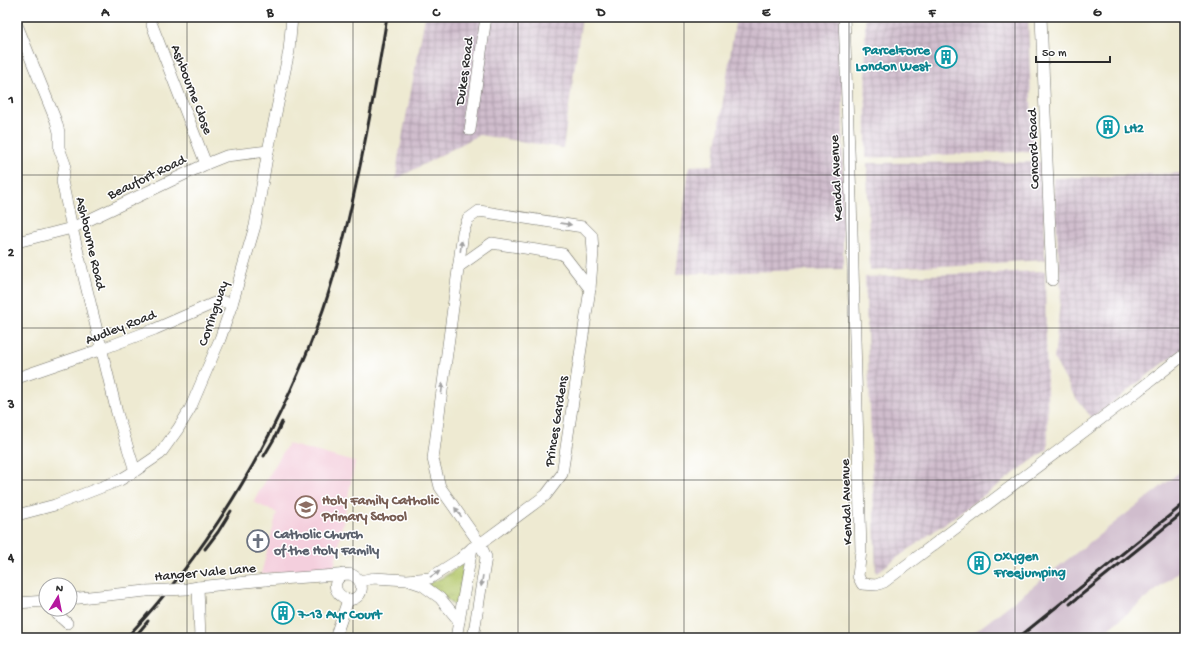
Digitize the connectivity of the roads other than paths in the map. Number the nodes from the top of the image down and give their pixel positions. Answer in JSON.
{"nodes":[{"id":1,"x":292,"y":17,"type":"edge"},
{"id":2,"x":486,"y":17,"type":"edge"},
{"id":3,"x":844,"y":17,"type":"edge"},
{"id":4,"x":1041,"y":17,"type":"edge"},
{"id":5,"x":17,"y":25,"type":"edge"},
{"id":6,"x":152,"y":25,"type":"dead end"},
{"id":7,"x":470,"y":130,"type":"dead end"},
{"id":8,"x":268,"y":151,"type":"junction"},
{"id":9,"x":206,"y":164,"type":"junction"},
{"id":10,"x":72,"y":228,"type":"junction"},
{"id":11,"x":17,"y":242,"type":"edge"},
{"id":12,"x":458,"y":267,"type":"junction"},
{"id":13,"x":1052,"y":280,"type":"dead end"},
{"id":14,"x":590,"y":289,"type":"junction"},
{"id":15,"x":232,"y":304,"type":"junction"},
{"id":16,"x":102,"y":349,"type":"junction"},
{"id":17,"x":1185,"y":354,"type":"edge"},
{"id":18,"x":17,"y":378,"type":"edge"},
{"id":19,"x":135,"y":471,"type":"junction"},
{"id":20,"x":17,"y":515,"type":"edge"},
{"id":21,"x":476,"y":546,"type":"junction"},
{"id":22,"x":341,"y":577,"type":"junction"},
{"id":23,"x":407,"y":580,"type":"junction"},
{"id":24,"x":360,"y":581,"type":"junction"},
{"id":25,"x":198,"y":587,"type":"junction"},
{"id":26,"x":78,"y":598,"type":"edge"},
{"id":27,"x":348,"y":600,"type":"junction"},
{"id":28,"x":38,"y":602,"type":"edge"},
{"id":29,"x":17,"y":603,"type":"edge"},
{"id":30,"x":60,"y":617,"type":"edge"},
{"id":31,"x":459,"y":621,"type":"junction"},
{"id":32,"x":67,"y":623,"type":"dead end"},
{"id":33,"x":200,"y":638,"type":"edge"},
{"id":34,"x":336,"y":638,"type":"edge"},
{"id":35,"x":456,"y":638,"type":"edge"},
{"id":36,"x":472,"y":638,"type":"edge"}],
"edges":[{"from":1,"to":8,"type":"street","name":"Corringway"},
{"from":2,"to":7,"type":"street","name":"Dukes Road"},
{"from":3,"to":17,"type":"street","name":"Kendal Avenue"},
{"from":4,"to":13,"type":"street","name":"Concord Road"},
{"from":5,"to":10,"type":"street","name":"Ashbourne Road"},
{"from":6,"to":9,"type":"street","name":"Ashbourne Close"},
{"from":8,"to":9,"type":"street","name":"Beaufort Road"},
{"from":8,"to":15,"type":"street","name":"Corringway"},
{"from":9,"to":10,"type":"street","name":"Beaufort Road"},
{"from":10,"to":11,"type":"street","name":"Beaufort Road"},
{"from":10,"to":16,"type":"street","name":"Ashbourne Road"},
{"from":12,"to":14,"type":"street"},
{"from":12,"to":14,"type":"street","name":"Princes Gardens","one_way":true},
{"from":21,"to":12,"type":"street","name":"Princes Gardens","one_way":true},
{"from":14,"to":21,"type":"street","name":"Princes Gardens"},
{"from":15,"to":16,"type":"street","name":"Audley Road"},
{"from":15,"to":19,"type":"street","name":"Corringway"},
{"from":16,"to":18,"type":"street","name":"Audley Road"},
{"from":16,"to":19,"type":"street","name":"Ashbourne Road"},
{"from":19,"to":20,"type":"street","name":"Corringway"},
{"from":23,"to":21,"type":"street","name":"Princes Gardens","one_way":true},
{"from":21,"to":31,"type":"street"},
{"from":21,"to":36,"type":"street","name":"Princes Gardens","one_way":true},
{"from":22,"to":24,"type":"street"},
{"from":22,"to":25,"type":"street","name":"Hanger Vale Lane"},
{"from":22,"to":27,"type":"street"},
{"from":23,"to":24,"type":"street"},
{"from":23,"to":31,"type":"street"},
{"from":24,"to":27,"type":"street"},
{"from":25,"to":26,"type":"street","name":"Hanger Vale Lane","bridge":true},
{"from":25,"to":33,"type":"street"},
{"from":27,"to":34,"type":"street"},
{"from":28,"to":29,"type":"street"},
{"from":30,"to":32,"type":"street"},
{"from":31,"to":35,"type":"street"}]}
